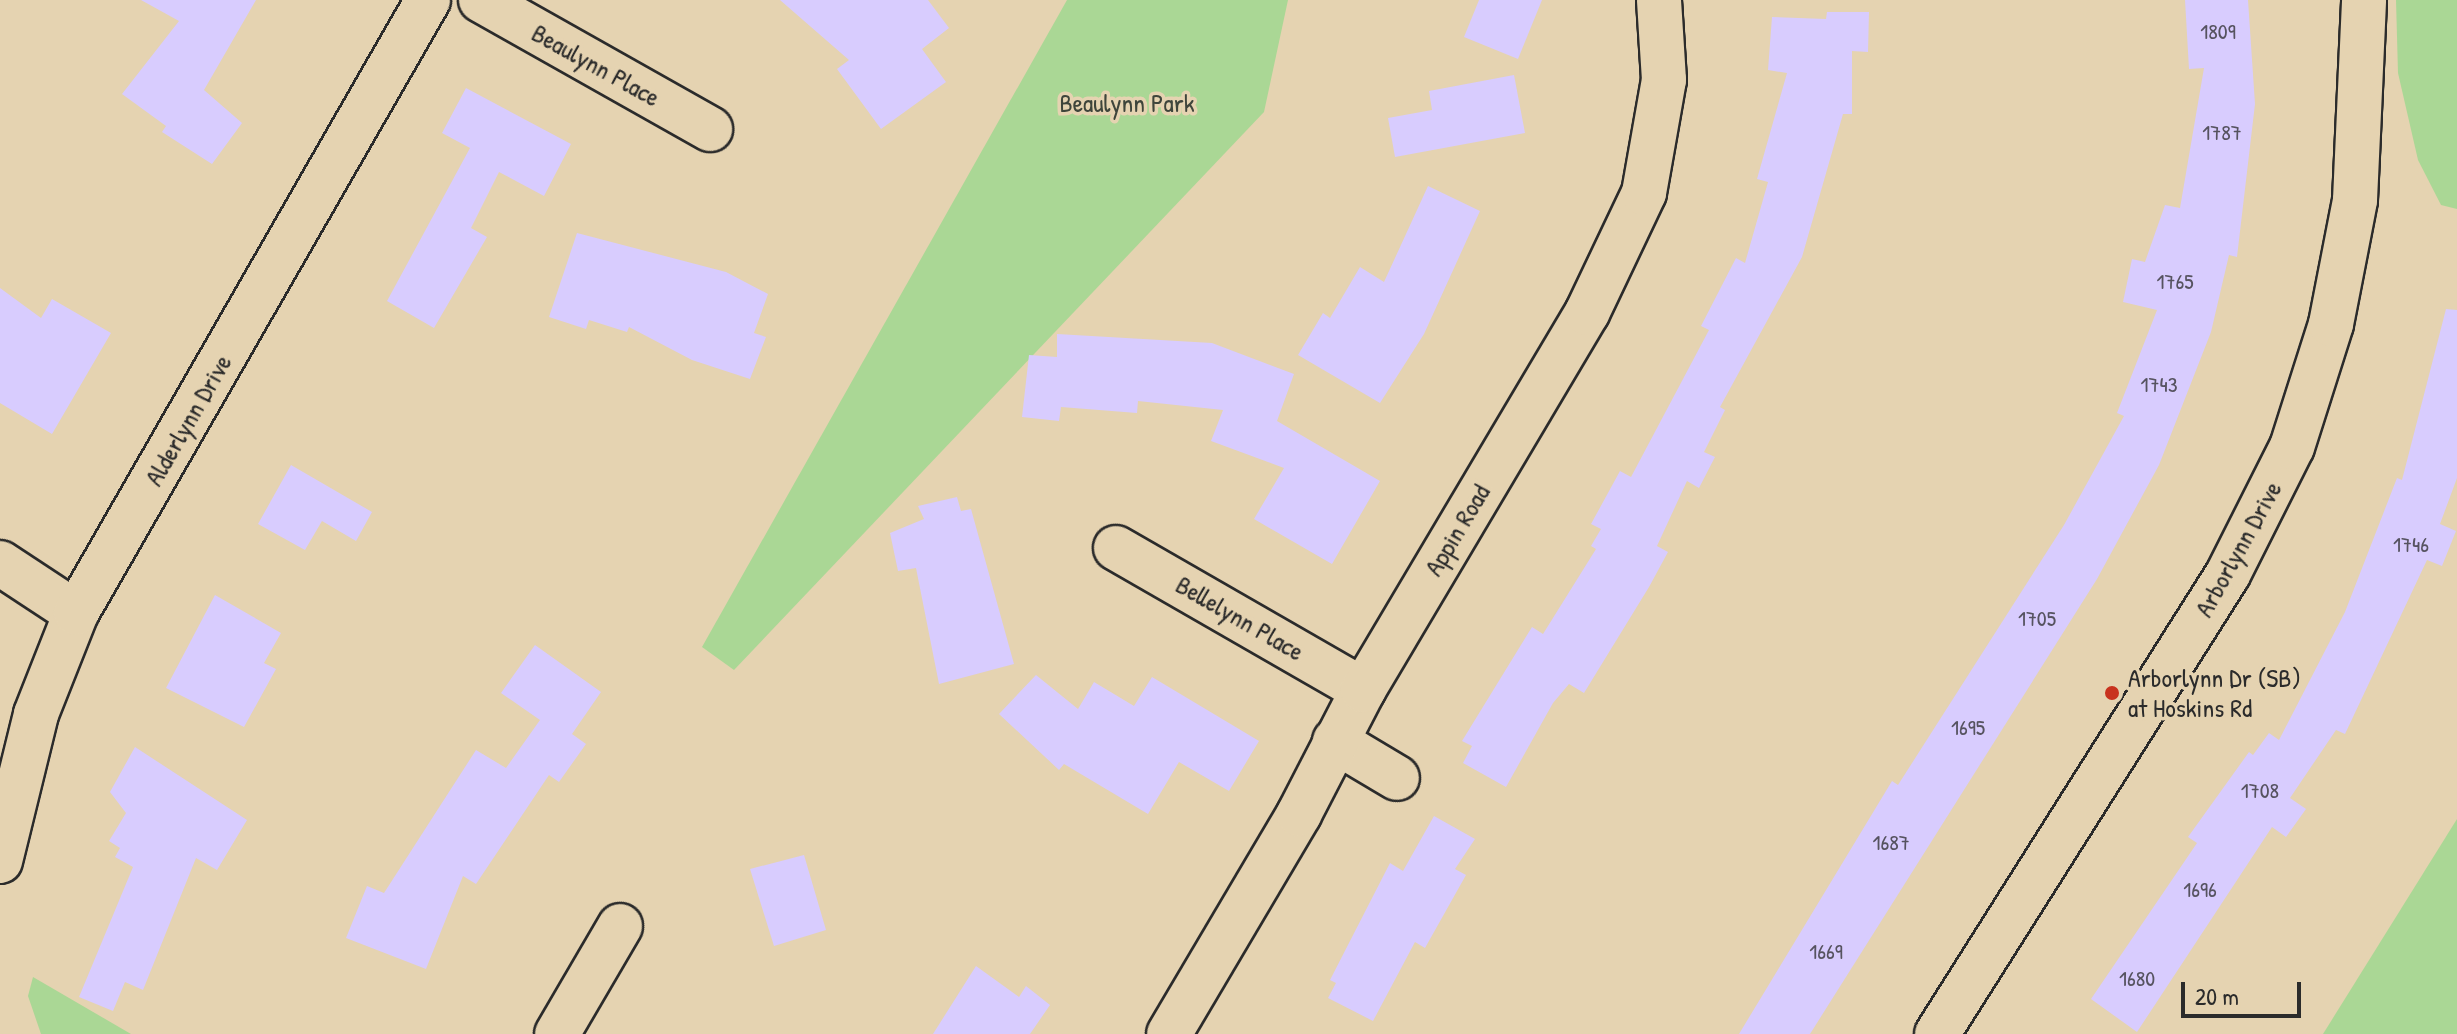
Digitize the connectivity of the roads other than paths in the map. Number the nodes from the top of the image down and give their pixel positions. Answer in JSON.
{"nodes":[{"id":1,"x":428,"y":0,"type":"edge"},
{"id":2,"x":481,"y":0,"type":"edge"},
{"id":3,"x":1659,"y":0,"type":"edge"},
{"id":4,"x":2364,"y":0,"type":"edge"},
{"id":5,"x":710,"y":129,"type":"dead end"},
{"id":6,"x":1116,"y":548,"type":"dead end"},
{"id":7,"x":0,"y":563,"type":"edge"},
{"id":8,"x":76,"y":613,"type":"junction"},
{"id":9,"x":1363,"y":690,"type":"junction"},
{"id":10,"x":1335,"y":741,"type":"junction"},
{"id":11,"x":1397,"y":778,"type":"dead end"},
{"id":12,"x":0,"y":861,"type":"edge"},
{"id":13,"x":620,"y":926,"type":"dead end"},
{"id":14,"x":557,"y":1034,"type":"edge"},
{"id":15,"x":1169,"y":1034,"type":"edge"},
{"id":16,"x":1937,"y":1034,"type":"edge"}],
"edges":[{"from":1,"to":8,"type":"street","name":"Alderlynn Drive"},
{"from":2,"to":5,"type":"street","name":"Beaulynn Place"},
{"from":3,"to":9,"type":"street","name":"Appin Road"},
{"from":4,"to":16,"type":"street","name":"Arborlynn Drive"},
{"from":6,"to":9,"type":"street","name":"Bellelynn Place"},
{"from":7,"to":8,"type":"street"},
{"from":8,"to":12,"type":"street","name":"Alderlynn Drive"},
{"from":9,"to":10,"type":"street","name":"Appin Road"},
{"from":10,"to":11,"type":"street"},
{"from":10,"to":15,"type":"street","name":"Appin Road"},
{"from":13,"to":14,"type":"street"}]}
